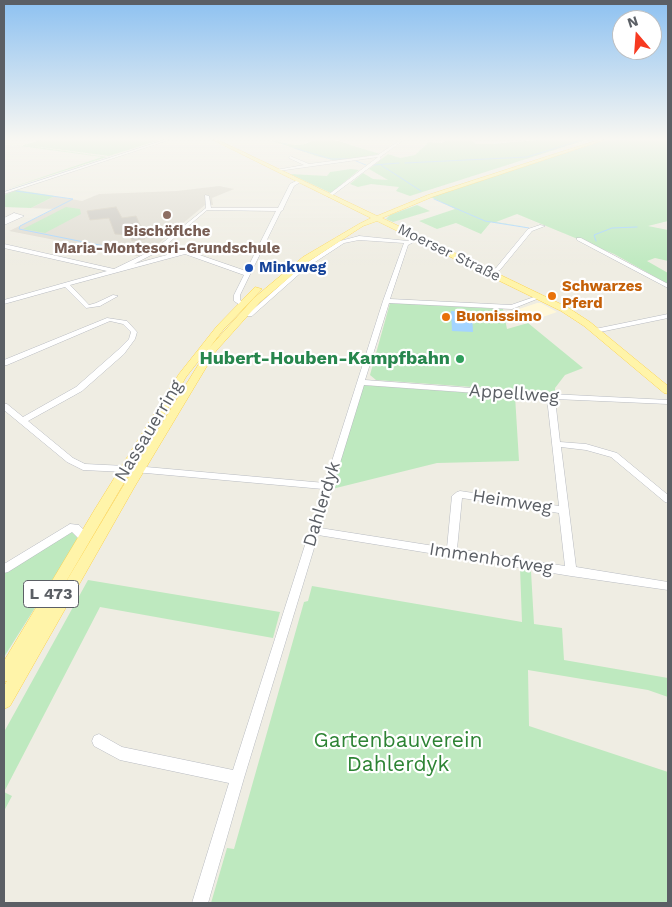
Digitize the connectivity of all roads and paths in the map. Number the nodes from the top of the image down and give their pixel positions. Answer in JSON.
{"nodes":[{"id":1,"x":37,"y":182,"type":"edge"},
{"id":2,"x":347,"y":182,"type":"edge"},
{"id":3,"x":463,"y":182,"type":"edge"},
{"id":4,"x":472,"y":182,"type":"edge"},
{"id":5,"x":302,"y":183,"type":"joint"},
{"id":6,"x":4,"y":193,"type":"edge"},
{"id":7,"x":207,"y":196,"type":"dead end"},
{"id":8,"x":330,"y":196,"type":"junction"},
{"id":9,"x":209,"y":208,"type":"junction"},
{"id":10,"x":281,"y":210,"type":"junction"},
{"id":11,"x":373,"y":217,"type":"junction"},
{"id":12,"x":542,"y":226,"type":"dead end"},
{"id":13,"x":418,"y":238,"type":"junction"},
{"id":14,"x":579,"y":239,"type":"dead end"},
{"id":15,"x":407,"y":242,"type":"junction"},
{"id":16,"x":4,"y":246,"type":"edge"},
{"id":17,"x":116,"y":271,"type":"junction"},
{"id":18,"x":489,"y":272,"type":"junction"},
{"id":19,"x":248,"y":274,"type":"junction"},
{"id":20,"x":66,"y":285,"type":"junction"},
{"id":21,"x":668,"y":286,"type":"edge"},
{"id":22,"x":115,"y":296,"type":"dead end"},
{"id":23,"x":539,"y":297,"type":"junction"},
{"id":24,"x":386,"y":301,"type":"junction"},
{"id":25,"x":4,"y":302,"type":"edge"},
{"id":26,"x":245,"y":311,"type":"junction"},
{"id":27,"x":668,"y":316,"type":"edge"},
{"id":28,"x":595,"y":331,"type":"junction"},
{"id":29,"x":4,"y":363,"type":"edge"},
{"id":30,"x":360,"y":382,"type":"junction"},
{"id":31,"x":668,"y":391,"type":"edge"},
{"id":32,"x":550,"y":396,"type":"junction"},
{"id":33,"x":668,"y":402,"type":"edge"},
{"id":34,"x":4,"y":406,"type":"edge"},
{"id":35,"x":22,"y":421,"type":"junction"},
{"id":36,"x":556,"y":444,"type":"junction"},
{"id":37,"x":133,"y":470,"type":"junction"},
{"id":38,"x":327,"y":486,"type":"junction"},
{"id":39,"x":668,"y":500,"type":"edge"},
{"id":40,"x":564,"y":510,"type":"junction"},
{"id":41,"x":314,"y":531,"type":"junction"},
{"id":42,"x":84,"y":537,"type":"junction"},
{"id":43,"x":452,"y":551,"type":"junction"},
{"id":44,"x":4,"y":569,"type":"edge"},
{"id":45,"x":571,"y":572,"type":"junction"},
{"id":46,"x":668,"y":586,"type":"edge"},
{"id":47,"x":4,"y":676,"type":"edge"},
{"id":48,"x":4,"y":701,"type":"edge"},
{"id":49,"x":99,"y":740,"type":"dead end"},
{"id":50,"x":237,"y":778,"type":"junction"},
{"id":51,"x":200,"y":903,"type":"edge"}],
"edges":[{"from":1,"to":6,"type":"street"},
{"from":2,"to":8,"type":"street"},
{"from":3,"to":11,"type":"main road","number":"L 473"},
{"from":4,"to":11,"type":"main road","number":"L 473"},
{"from":5,"to":8,"type":"main road","name":"Moerser Straße"},
{"from":5,"to":10,"type":"street"},
{"from":7,"to":9,"type":"street"},
{"from":8,"to":11,"type":"main road","name":"Moerser Straße"},
{"from":9,"to":10,"type":"street"},
{"from":9,"to":17,"type":"street"},
{"from":10,"to":19,"type":"street"},
{"from":11,"to":13,"type":"main road","name":"Moerser Straße"},
{"from":11,"to":26,"type":"main road","name":"Nassauerring","number":"L 473"},
{"from":12,"to":18,"type":"street"},
{"from":13,"to":15,"type":"street"},
{"from":13,"to":18,"type":"main road","name":"Moerser Straße"},
{"from":14,"to":21,"type":"street"},
{"from":15,"to":24,"type":"street","name":"Dahlerdyk"},
{"from":15,"to":26,"type":"street","name":"Nassauerring"},
{"from":16,"to":17,"type":"street"},
{"from":17,"to":19,"type":"street"},
{"from":17,"to":20,"type":"street"},
{"from":18,"to":23,"type":"main road","name":"Moerser Straße"},
{"from":19,"to":26,"type":"street"},
{"from":20,"to":22,"type":"street"},
{"from":20,"to":25,"type":"street"},
{"from":23,"to":24,"type":"street"},
{"from":23,"to":28,"type":"main road","name":"Moerser Straße"},
{"from":24,"to":30,"type":"street","name":"Dahlerdyk"},
{"from":26,"to":37,"type":"main road","name":"Nassauerring","number":"L 473"},
{"from":27,"to":28,"type":"street"},
{"from":28,"to":31,"type":"main road","name":"Moerser Straße"},
{"from":29,"to":35,"type":"street"},
{"from":30,"to":32,"type":"street","name":"Appellweg"},
{"from":30,"to":38,"type":"street","name":"Dahlerdyk"},
{"from":32,"to":33,"type":"street","name":"Appellweg"},
{"from":32,"to":36,"type":"street"},
{"from":34,"to":35,"type":"street"},
{"from":35,"to":37,"type":"street"},
{"from":36,"to":39,"type":"street"},
{"from":36,"to":40,"type":"street"},
{"from":37,"to":38,"type":"street"},
{"from":37,"to":42,"type":"main road","name":"Nassauerring","number":"L 473"},
{"from":37,"to":48,"type":"main road","name":"Nassauerring","number":"L 473"},
{"from":38,"to":41,"type":"street","name":"Dahlerdyk"},
{"from":40,"to":43,"type":"street","name":"Heimweg"},
{"from":40,"to":45,"type":"street"},
{"from":41,"to":43,"type":"street","name":"Immenhofweg"},
{"from":41,"to":50,"type":"street","name":"Dahlerdyk"},
{"from":42,"to":44,"type":"street"},
{"from":42,"to":47,"type":"main road","name":"Nassauerring","number":"L 473"},
{"from":43,"to":45,"type":"street","name":"Immenhofweg"},
{"from":45,"to":46,"type":"street","name":"Immenhofweg"},
{"from":49,"to":50,"type":"street"},
{"from":50,"to":51,"type":"street","name":"Dahlerdyk"}]}
